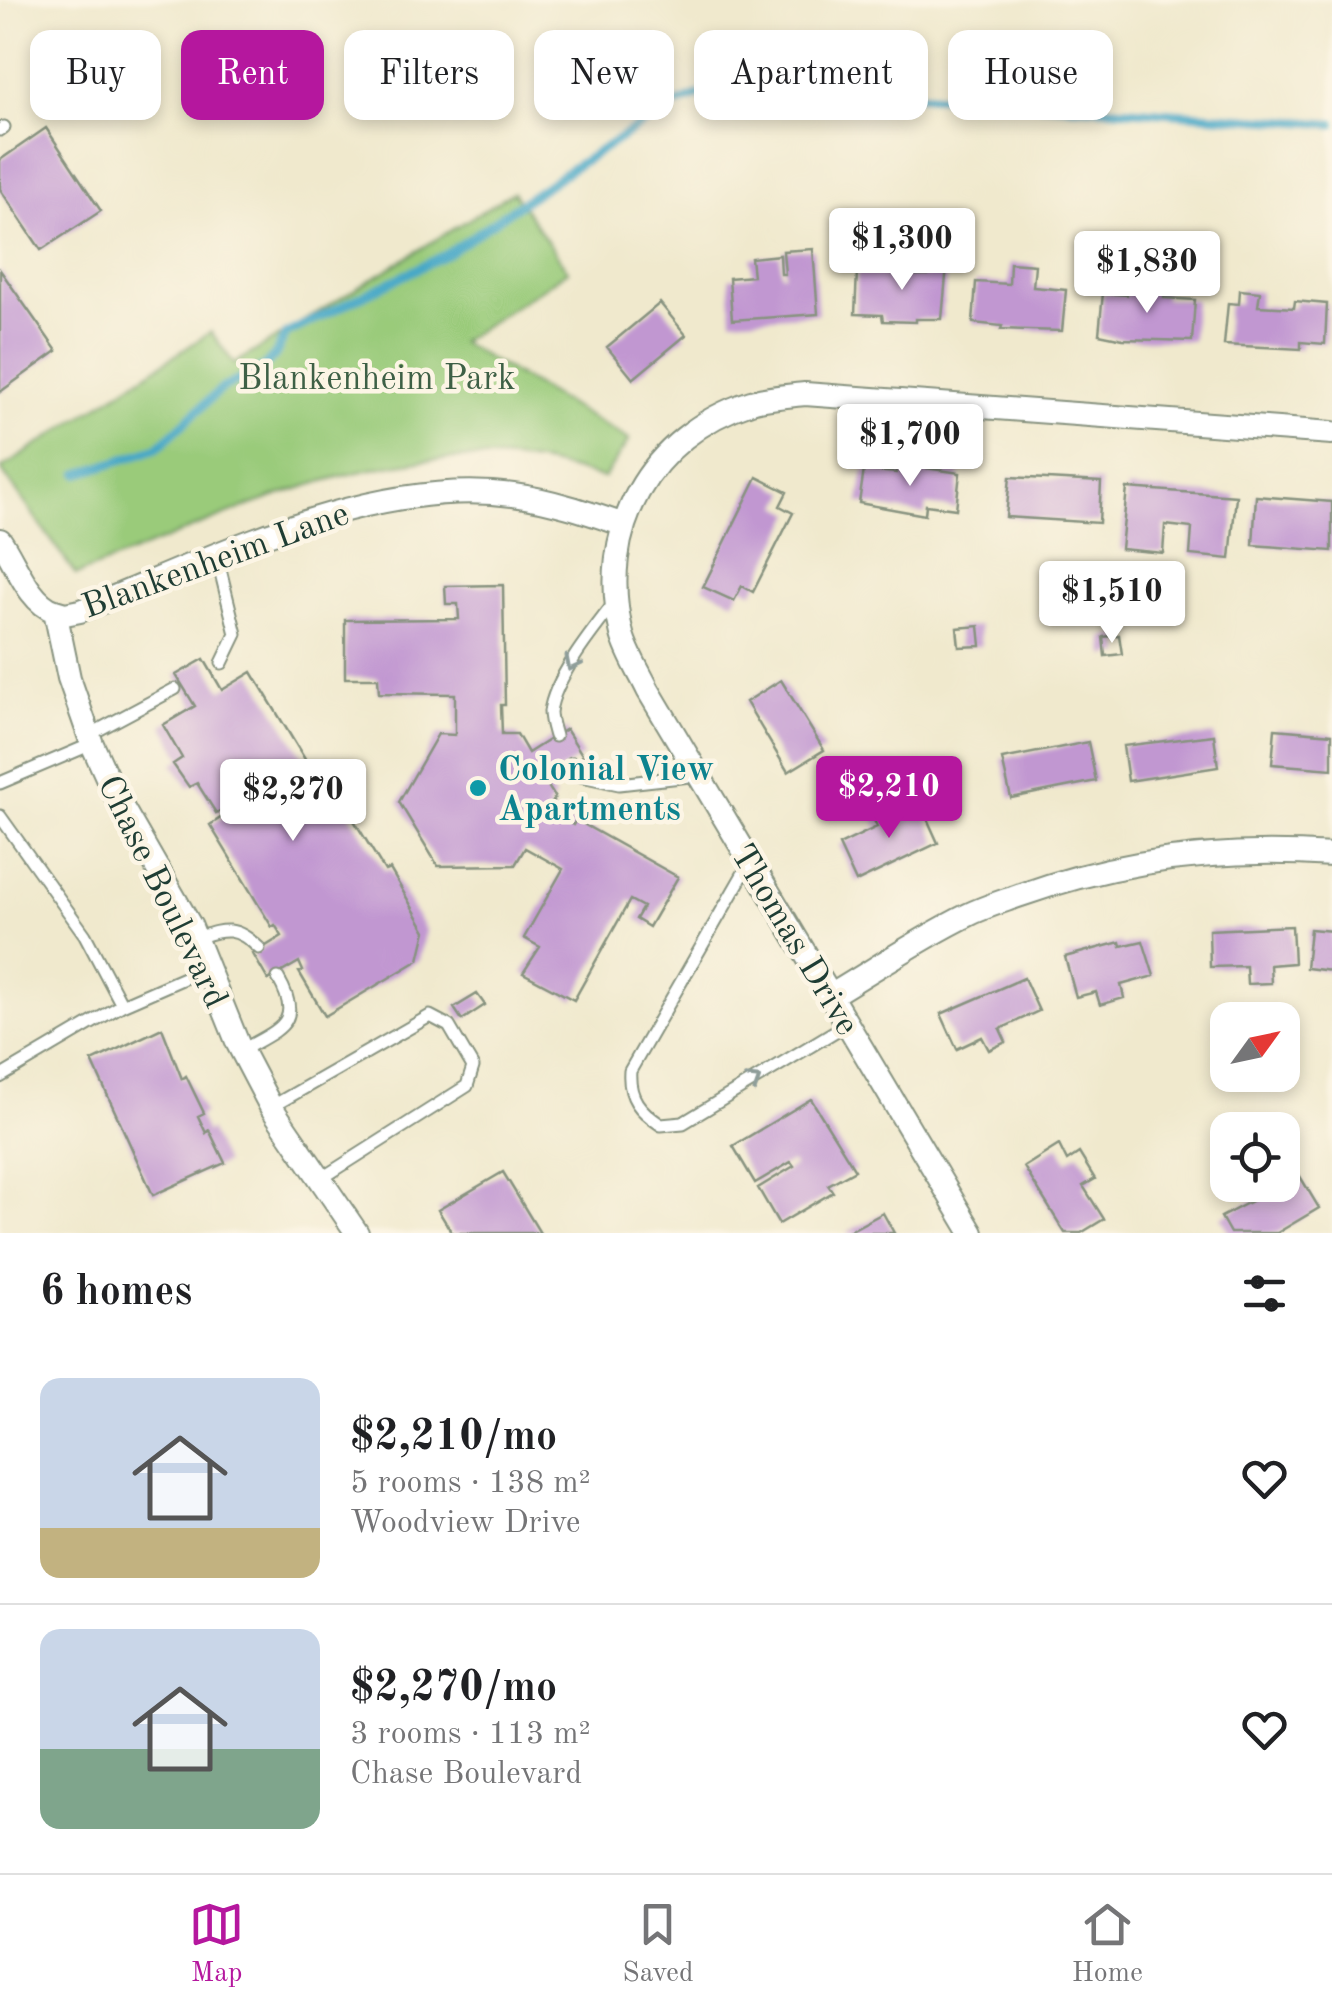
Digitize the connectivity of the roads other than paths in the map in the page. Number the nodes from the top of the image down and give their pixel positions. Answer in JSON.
{"nodes":[{"id":1,"x":1332,"y":433,"type":"edge"},
{"id":2,"x":624,"y":524,"type":"junction"},
{"id":3,"x":0,"y":540,"type":"edge"},
{"id":4,"x":216,"y":557,"type":"junction"},
{"id":5,"x":616,"y":601,"type":"junction"},
{"id":6,"x":55,"y":611,"type":"junction"},
{"id":7,"x":222,"y":662,"type":"dead end"},
{"id":8,"x":175,"y":689,"type":"dead end"},
{"id":9,"x":554,"y":736,"type":"dead end"},
{"id":10,"x":91,"y":740,"type":"junction"},
{"id":11,"x":572,"y":763,"type":"dead end"},
{"id":12,"x":699,"y":775,"type":"junction"},
{"id":13,"x":0,"y":783,"type":"edge"},
{"id":14,"x":0,"y":816,"type":"edge"},
{"id":15,"x":1332,"y":855,"type":"edge"},
{"id":16,"x":750,"y":862,"type":"junction"},
{"id":17,"x":195,"y":938,"type":"junction"},
{"id":18,"x":259,"y":948,"type":"dead end"},
{"id":19,"x":207,"y":968,"type":"junction"},
{"id":20,"x":278,"y":978,"type":"dead end"},
{"id":21,"x":830,"y":996,"type":"junction"},
{"id":22,"x":122,"y":1005,"type":"junction"},
{"id":23,"x":846,"y":1024,"type":"junction"},
{"id":24,"x":241,"y":1051,"type":"junction"},
{"id":25,"x":0,"y":1077,"type":"edge"},
{"id":26,"x":271,"y":1108,"type":"junction"},
{"id":27,"x":319,"y":1180,"type":"junction"},
{"id":28,"x":357,"y":1233,"type":"edge"},
{"id":29,"x":972,"y":1233,"type":"edge"}],
"edges":[{"from":1,"to":2,"type":"street"},
{"from":2,"to":4,"type":"street","name":"Blankenheim Lane"},
{"from":2,"to":5,"type":"street","name":"Thomas Drive"},
{"from":3,"to":6,"type":"street"},
{"from":4,"to":6,"type":"street","name":"Blankenheim Lane"},
{"from":4,"to":7,"type":"lane"},
{"from":5,"to":9,"type":"lane","one_way":true},
{"from":5,"to":12,"type":"street","name":"Thomas Drive"},
{"from":6,"to":10,"type":"street","name":"Chase Boulevard"},
{"from":8,"to":10,"type":"lane"},
{"from":10,"to":13,"type":"lane"},
{"from":10,"to":17,"type":"street","name":"Chase Boulevard"},
{"from":11,"to":12,"type":"lane"},
{"from":12,"to":16,"type":"street","name":"Thomas Drive"},
{"from":14,"to":22,"type":"lane"},
{"from":15,"to":21,"type":"street"},
{"from":16,"to":21,"type":"street","name":"Thomas Drive"},
{"from":16,"to":23,"type":"lane","one_way":true},
{"from":17,"to":18,"type":"lane"},
{"from":17,"to":19,"type":"street","name":"Chase Boulevard"},
{"from":19,"to":22,"type":"lane"},
{"from":19,"to":24,"type":"street","name":"Chase Boulevard"},
{"from":20,"to":24,"type":"lane"},
{"from":21,"to":23,"type":"street","name":"Thomas Drive"},
{"from":22,"to":25,"type":"lane"},
{"from":23,"to":29,"type":"street","name":"Thomas Drive"},
{"from":24,"to":26,"type":"street","name":"Chase Boulevard"},
{"from":26,"to":27,"type":"street","name":"Chase Boulevard"},
{"from":26,"to":27,"type":"lane"},
{"from":27,"to":28,"type":"street","name":"Chase Boulevard"}]}
